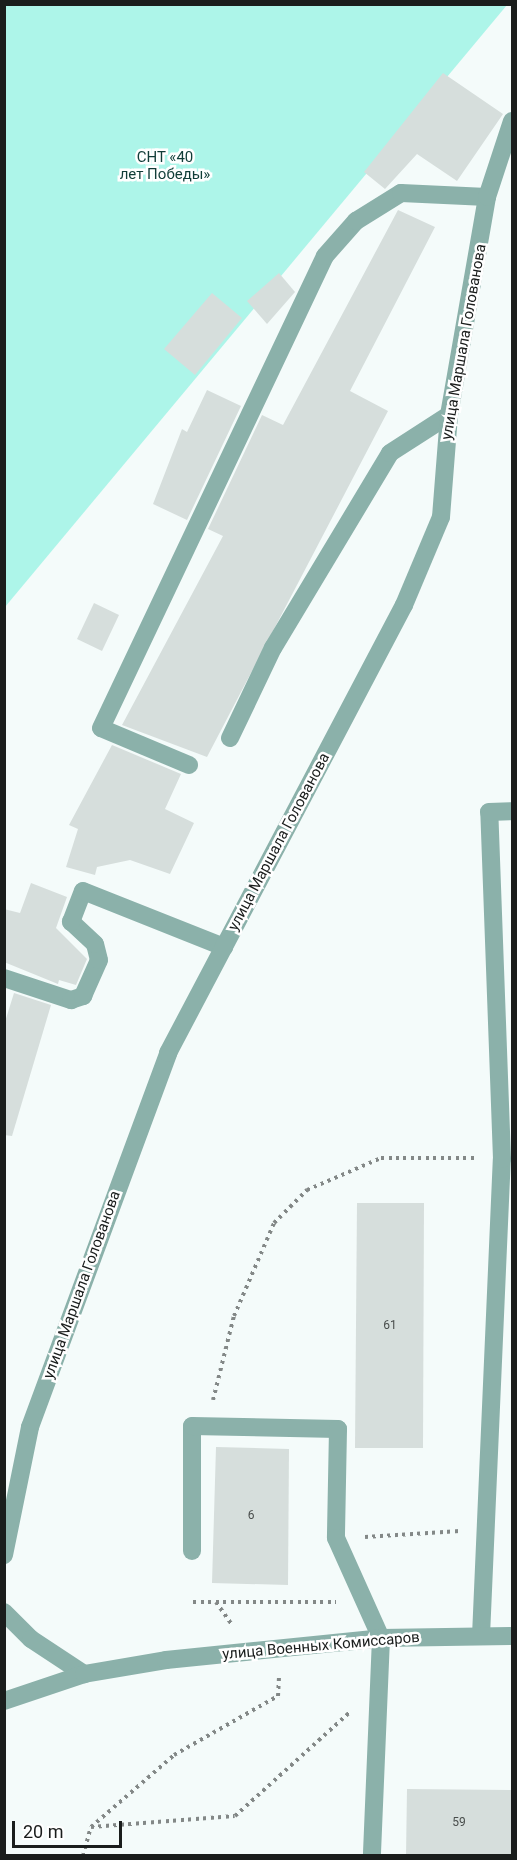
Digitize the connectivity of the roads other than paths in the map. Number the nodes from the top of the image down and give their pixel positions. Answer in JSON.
{"nodes":[{"id":1,"x":513,"y":121,"type":"edge"},
{"id":2,"x":487,"y":197,"type":"junction"},
{"id":3,"x":448,"y":415,"type":"junction"},
{"id":4,"x":230,"y":738,"type":"dead end"},
{"id":5,"x":189,"y":765,"type":"dead end"},
{"id":6,"x":513,"y":812,"type":"edge"},
{"id":7,"x":224,"y":947,"type":"junction"},
{"id":8,"x":4,"y":978,"type":"edge"},
{"id":9,"x":506,"y":1217,"type":"edge"},
{"id":10,"x":192,"y":1551,"type":"dead end"},
{"id":11,"x":4,"y":1555,"type":"edge"},
{"id":12,"x":4,"y":1612,"type":"edge"},
{"id":13,"x":481,"y":1636,"type":"junction"},
{"id":14,"x":513,"y":1636,"type":"edge"},
{"id":15,"x":381,"y":1638,"type":"junction"},
{"id":16,"x":84,"y":1674,"type":"junction"},
{"id":17,"x":4,"y":1701,"type":"edge"},
{"id":18,"x":372,"y":1856,"type":"edge"}],
"edges":[{"from":1,"to":2,"type":"street","name":"улица Маршала Голованова"},
{"from":2,"to":3,"type":"street","name":"улица Маршала Голованова"},
{"from":2,"to":5,"type":"street"},
{"from":3,"to":4,"type":"street"},
{"from":3,"to":7,"type":"street","name":"улица Маршала Голованова"},
{"from":6,"to":9,"type":"street"},
{"from":7,"to":8,"type":"street"},
{"from":7,"to":11,"type":"street","name":"улица Маршала Голованова"},
{"from":9,"to":13,"type":"street"},
{"from":10,"to":15,"type":"street"},
{"from":12,"to":16,"type":"street"},
{"from":13,"to":14,"type":"street","name":"улица Военных Комиссаров"},
{"from":13,"to":15,"type":"street","name":"улица Военных Комиссаров"},
{"from":15,"to":16,"type":"street","name":"улица Военных Комиссаров"},
{"from":15,"to":18,"type":"street"},
{"from":16,"to":17,"type":"street","name":"улица Военных Комиссаров"}]}
